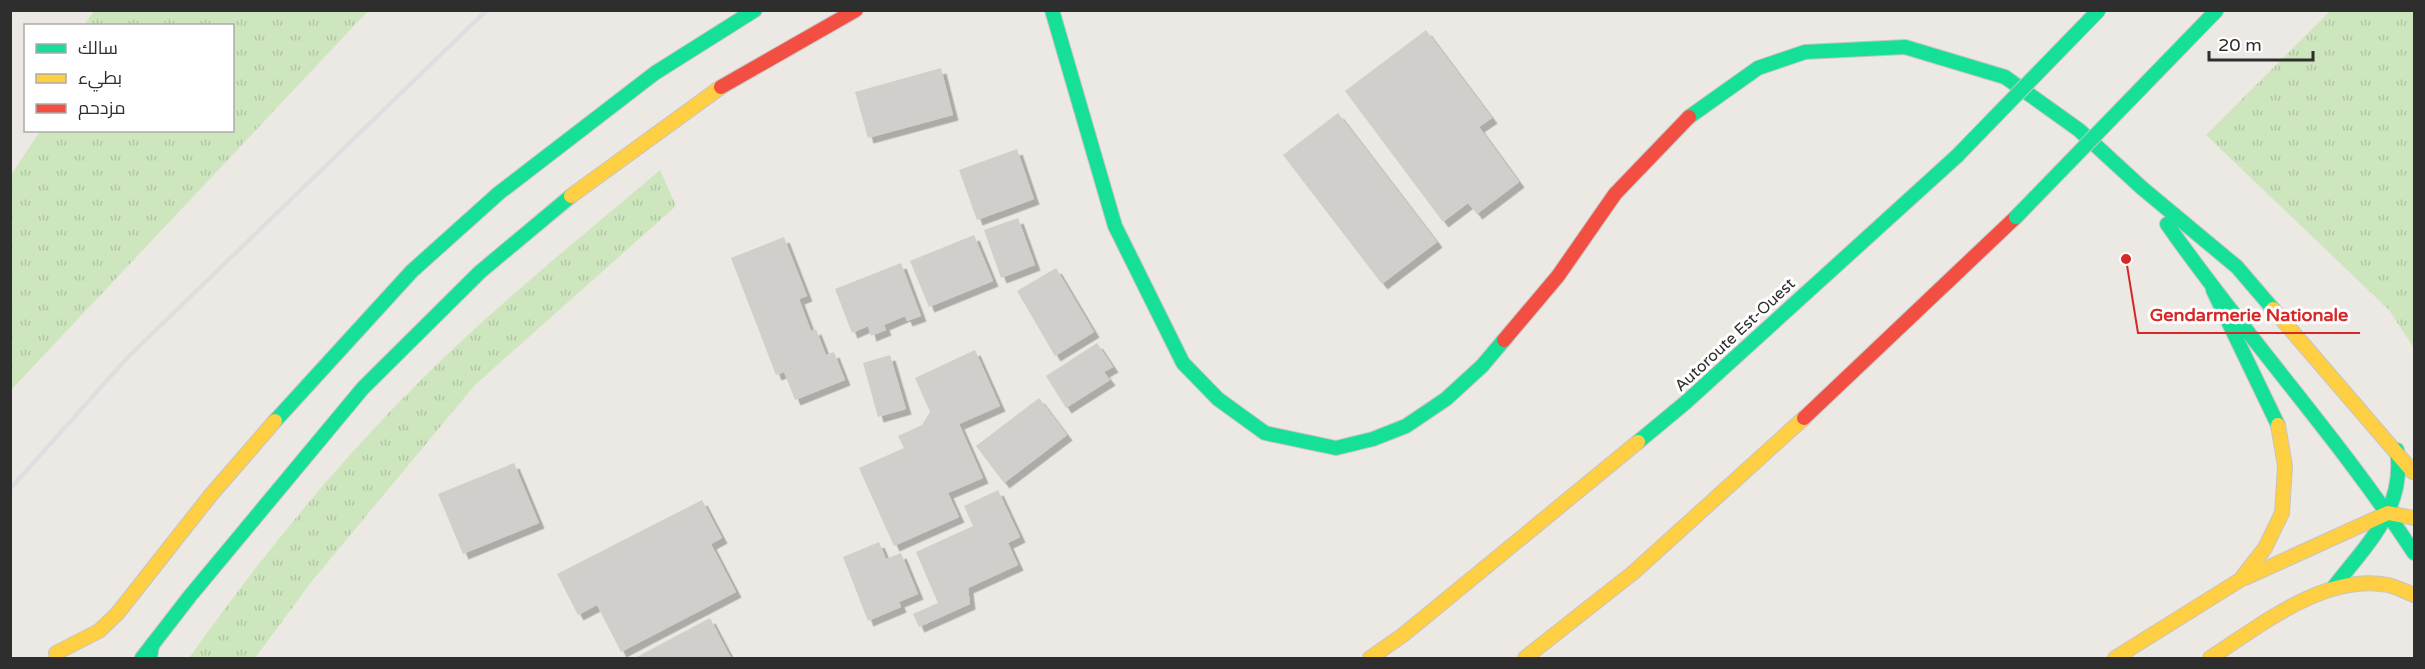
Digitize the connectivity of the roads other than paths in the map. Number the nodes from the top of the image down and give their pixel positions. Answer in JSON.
{"nodes":[{"id":1,"x":755,"y":10,"type":"edge"},
{"id":2,"x":856,"y":10,"type":"edge"},
{"id":3,"x":1043,"y":10,"type":"edge"},
{"id":4,"x":1052,"y":10,"type":"edge"},
{"id":5,"x":2099,"y":10,"type":"edge"},
{"id":6,"x":2217,"y":10,"type":"edge"},
{"id":7,"x":1056,"y":25,"type":"junction"},
{"id":8,"x":2142,"y":188,"type":"junction"},
{"id":9,"x":2213,"y":290,"type":"junction"},
{"id":10,"x":2397,"y":450,"type":"junction"},
{"id":11,"x":2415,"y":474,"type":"edge"},
{"id":12,"x":2388,"y":513,"type":"junction"},
{"id":13,"x":2415,"y":518,"type":"edge"},
{"id":14,"x":2415,"y":553,"type":"edge"},
{"id":15,"x":2240,"y":580,"type":"junction"},
{"id":16,"x":2333,"y":588,"type":"junction"},
{"id":17,"x":2415,"y":595,"type":"edge"},
{"id":18,"x":151,"y":652,"type":"edge"},
{"id":19,"x":56,"y":653,"type":"junction"},
{"id":20,"x":87,"y":656,"type":"dead end"},
{"id":21,"x":41,"y":658,"type":"edge"},
{"id":22,"x":142,"y":658,"type":"edge"},
{"id":23,"x":1370,"y":658,"type":"edge"},
{"id":24,"x":1526,"y":658,"type":"edge"},
{"id":25,"x":2115,"y":658,"type":"edge"},
{"id":26,"x":2210,"y":658,"type":"edge"}],
"edges":[{"from":1,"to":19,"type":"main road"},
{"from":2,"to":18,"type":"main road"},
{"from":3,"to":7,"type":"main road"},
{"from":4,"to":7,"type":"main road"},
{"from":5,"to":23,"type":"main road","name":"Autoroute Est-Ouest","bridge":true},
{"from":6,"to":24,"type":"main road","bridge":true},
{"from":7,"to":8,"type":"main road"},
{"from":8,"to":9,"type":"main road"},
{"from":8,"to":10,"type":"main road"},
{"from":9,"to":12,"type":"main road"},
{"from":9,"to":15,"type":"main road"},
{"from":10,"to":11,"type":"main road"},
{"from":10,"to":12,"type":"main road"},
{"from":12,"to":13,"type":"main road"},
{"from":12,"to":14,"type":"main road"},
{"from":12,"to":15,"type":"main road"},
{"from":12,"to":16,"type":"main road"},
{"from":15,"to":25,"type":"main road"},
{"from":16,"to":17,"type":"main road"},
{"from":16,"to":26,"type":"main road"},
{"from":18,"to":22,"type":"main road"},
{"from":19,"to":20,"type":"main road"},
{"from":19,"to":21,"type":"main road"}]}
